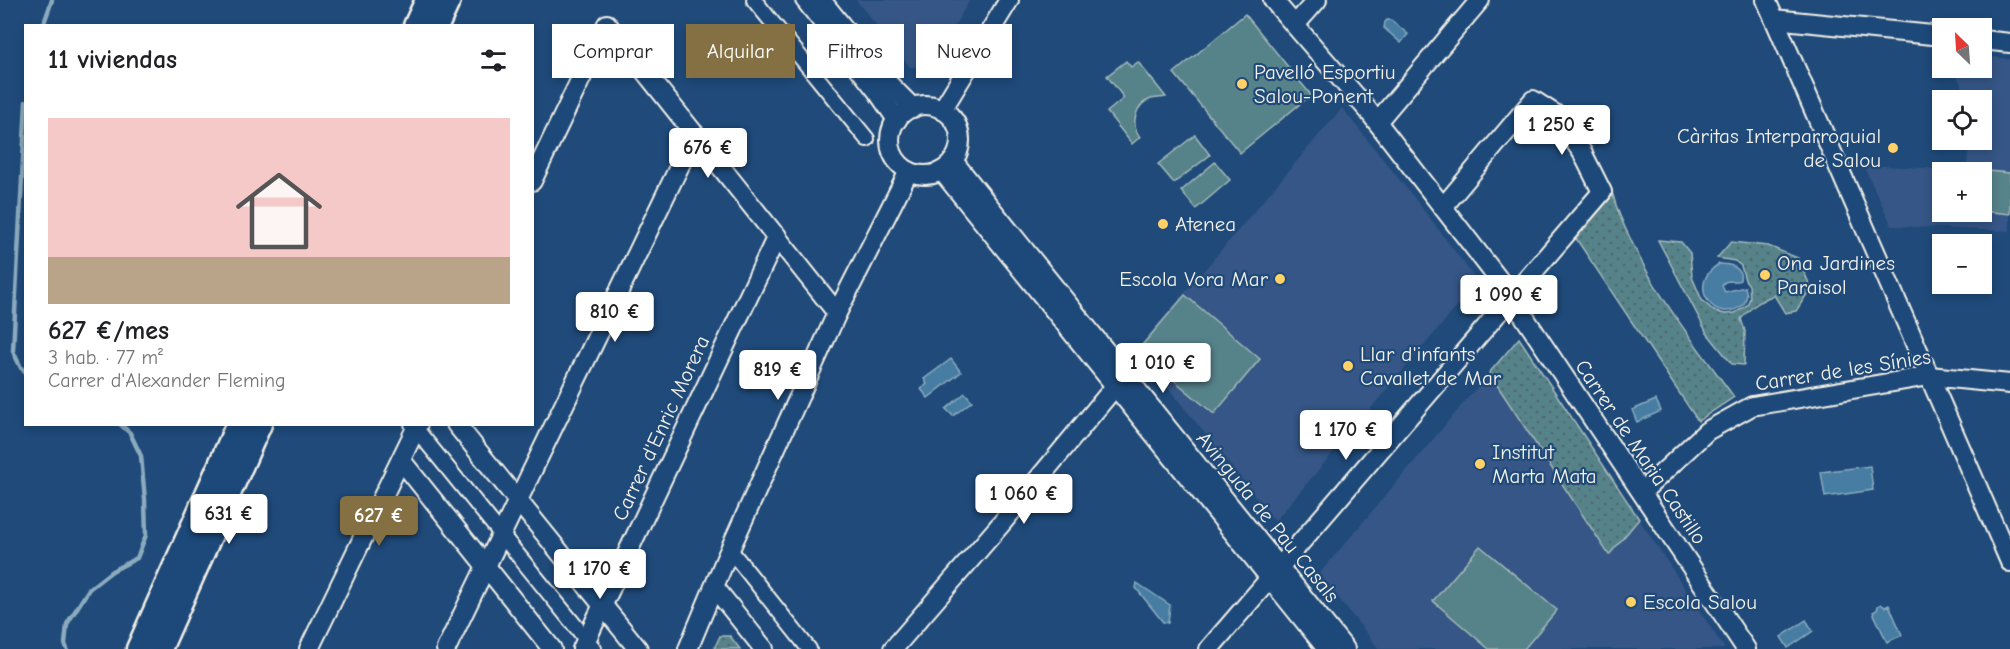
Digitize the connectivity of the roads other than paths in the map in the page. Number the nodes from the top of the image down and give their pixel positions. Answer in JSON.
{"nodes":[{"id":1,"x":427,"y":0,"type":"edge"},
{"id":2,"x":449,"y":0,"type":"edge"},
{"id":3,"x":754,"y":0,"type":"edge"},
{"id":4,"x":805,"y":0,"type":"edge"},
{"id":5,"x":821,"y":0,"type":"edge"},
{"id":6,"x":1009,"y":0,"type":"edge"},
{"id":7,"x":1273,"y":0,"type":"edge"},
{"id":8,"x":1317,"y":0,"type":"edge"},
{"id":9,"x":1480,"y":0,"type":"edge"},
{"id":10,"x":1766,"y":0,"type":"edge"},
{"id":11,"x":1774,"y":19,"type":"junction"},
{"id":12,"x":417,"y":24,"type":"edge"},
{"id":13,"x":438,"y":24,"type":"edge"},
{"id":14,"x":1296,"y":25,"type":"junction"},
{"id":15,"x":1932,"y":35,"type":"edge"},
{"id":16,"x":1992,"y":41,"type":"edge"},
{"id":17,"x":2010,"y":43,"type":"edge"},
{"id":18,"x":913,"y":108,"type":"junction"},
{"id":19,"x":942,"y":110,"type":"junction"},
{"id":20,"x":897,"y":120,"type":"junction"},
{"id":21,"x":1377,"y":122,"type":"junction"},
{"id":22,"x":695,"y":134,"type":"junction"},
{"id":23,"x":867,"y":139,"type":"dead end"},
{"id":24,"x":948,"y":166,"type":"junction"},
{"id":25,"x":909,"y":171,"type":"junction"},
{"id":26,"x":534,"y":177,"type":"edge"},
{"id":27,"x":1443,"y":207,"type":"junction"},
{"id":28,"x":777,"y":236,"type":"junction"},
{"id":29,"x":794,"y":256,"type":"junction"},
{"id":30,"x":767,"y":257,"type":"junction"},
{"id":31,"x":1511,"y":297,"type":"junction"},
{"id":32,"x":837,"y":313,"type":"junction"},
{"id":33,"x":1929,"y":376,"type":"junction"},
{"id":34,"x":1120,"y":381,"type":"junction"},
{"id":35,"x":2010,"y":384,"type":"edge"},
{"id":36,"x":237,"y":426,"type":"edge"},
{"id":37,"x":259,"y":426,"type":"edge"},
{"id":38,"x":415,"y":426,"type":"edge"},
{"id":39,"x":458,"y":426,"type":"edge"},
{"id":40,"x":400,"y":460,"type":"junction"},
{"id":41,"x":529,"y":479,"type":"junction"},
{"id":42,"x":500,"y":480,"type":"junction"},
{"id":43,"x":419,"y":482,"type":"junction"},
{"id":44,"x":388,"y":486,"type":"junction"},
{"id":45,"x":1641,"y":492,"type":"junction"},
{"id":46,"x":518,"y":502,"type":"junction"},
{"id":47,"x":502,"y":536,"type":"junction"},
{"id":48,"x":731,"y":551,"type":"junction"},
{"id":49,"x":2010,"y":562,"type":"edge"},
{"id":50,"x":487,"y":566,"type":"junction"},
{"id":51,"x":1275,"y":572,"type":"junction"},
{"id":52,"x":614,"y":581,"type":"junction"},
{"id":53,"x":584,"y":582,"type":"junction"},
{"id":54,"x":715,"y":588,"type":"junction"},
{"id":55,"x":475,"y":591,"type":"junction"},
{"id":56,"x":506,"y":591,"type":"junction"},
{"id":57,"x":603,"y":606,"type":"junction"},
{"id":58,"x":588,"y":646,"type":"edge"},
{"id":59,"x":138,"y":649,"type":"edge"},
{"id":60,"x":160,"y":649,"type":"edge"},
{"id":61,"x":309,"y":649,"type":"edge"},
{"id":62,"x":446,"y":649,"type":"edge"},
{"id":63,"x":552,"y":649,"type":"edge"},
{"id":64,"x":638,"y":649,"type":"edge"},
{"id":65,"x":688,"y":649,"type":"edge"},
{"id":66,"x":764,"y":649,"type":"edge"},
{"id":67,"x":809,"y":649,"type":"edge"},
{"id":68,"x":893,"y":649,"type":"edge"},
{"id":69,"x":1209,"y":649,"type":"edge"},
{"id":70,"x":1328,"y":649,"type":"edge"},
{"id":71,"x":1345,"y":649,"type":"edge"},
{"id":72,"x":1746,"y":649,"type":"edge"}],
"edges":[{"from":1,"to":12,"type":"street"},
{"from":2,"to":13,"type":"street"},
{"from":3,"to":23,"type":"street"},
{"from":4,"to":20,"type":"street"},
{"from":5,"to":18,"type":"street"},
{"from":6,"to":19,"type":"street"},
{"from":7,"to":14,"type":"street","name":"Carrer de Maria Castillo"},
{"from":8,"to":14,"type":"street"},
{"from":9,"to":21,"type":"street"},
{"from":10,"to":11,"type":"street"},
{"from":11,"to":15,"type":"street"},
{"from":11,"to":33,"type":"street"},
{"from":14,"to":21,"type":"street","name":"Carrer de Maria Castillo"},
{"from":16,"to":17,"type":"street"},
{"from":18,"to":19,"type":"street"},
{"from":18,"to":20,"type":"street"},
{"from":19,"to":24,"type":"street"},
{"from":20,"to":25,"type":"street"},
{"from":21,"to":27,"type":"street","name":"Carrer de Maria Castillo"},
{"from":22,"to":26,"type":"street"},
{"from":22,"to":28,"type":"street"},
{"from":22,"to":41,"type":"street"},
{"from":24,"to":25,"type":"street"},
{"from":24,"to":34,"type":"street","name":"Avinguda de Pau Casals"},
{"from":25,"to":32,"type":"street"},
{"from":27,"to":31,"type":"street","name":"Carrer de Maria Castillo"},
{"from":27,"to":31,"type":"street"},
{"from":28,"to":29,"type":"street"},
{"from":28,"to":30,"type":"street","name":"Carrer d'Enric Morera"},
{"from":29,"to":30,"type":"street"},
{"from":29,"to":32,"type":"street"},
{"from":30,"to":52,"type":"street","name":"Carrer d'Enric Morera"},
{"from":31,"to":45,"type":"street","name":"Carrer de Maria Castillo"},
{"from":31,"to":51,"type":"street"},
{"from":32,"to":48,"type":"street"},
{"from":33,"to":35,"type":"street","name":"Carrer de les Sínies"},
{"from":33,"to":45,"type":"street","name":"Carrer de les Sínies"},
{"from":33,"to":49,"type":"street"},
{"from":34,"to":51,"type":"street","name":"Avinguda de Pau Casals"},
{"from":34,"to":68,"type":"street"},
{"from":36,"to":59,"type":"street"},
{"from":37,"to":60,"type":"street"},
{"from":38,"to":40,"type":"street"},
{"from":38,"to":47,"type":"street"},
{"from":39,"to":42,"type":"street"},
{"from":40,"to":43,"type":"street"},
{"from":40,"to":44,"type":"street"},
{"from":41,"to":42,"type":"street"},
{"from":41,"to":46,"type":"street"},
{"from":42,"to":46,"type":"street"},
{"from":43,"to":44,"type":"street"},
{"from":43,"to":50,"type":"street"},
{"from":44,"to":61,"type":"street"},
{"from":45,"to":72,"type":"street","name":"Carrer de Maria Castillo"},
{"from":46,"to":47,"type":"street"},
{"from":46,"to":53,"type":"street"},
{"from":47,"to":50,"type":"street"},
{"from":47,"to":58,"type":"street"},
{"from":48,"to":54,"type":"street"},
{"from":48,"to":67,"type":"street"},
{"from":50,"to":55,"type":"street"},
{"from":50,"to":56,"type":"street"},
{"from":51,"to":69,"type":"street"},
{"from":51,"to":70,"type":"street","name":"Avinguda de Pau Casals"},
{"from":51,"to":71,"type":"street","name":"Avinguda de Pau Casals"},
{"from":52,"to":53,"type":"street"},
{"from":52,"to":57,"type":"street","name":"Carrer d'Enric Morera"},
{"from":53,"to":57,"type":"street"},
{"from":54,"to":65,"type":"street"},
{"from":54,"to":66,"type":"street"},
{"from":55,"to":56,"type":"street"},
{"from":55,"to":62,"type":"street"},
{"from":56,"to":63,"type":"street"},
{"from":57,"to":58,"type":"street","name":"Carrer d'Enric Morera"},
{"from":57,"to":64,"type":"street"}]}
